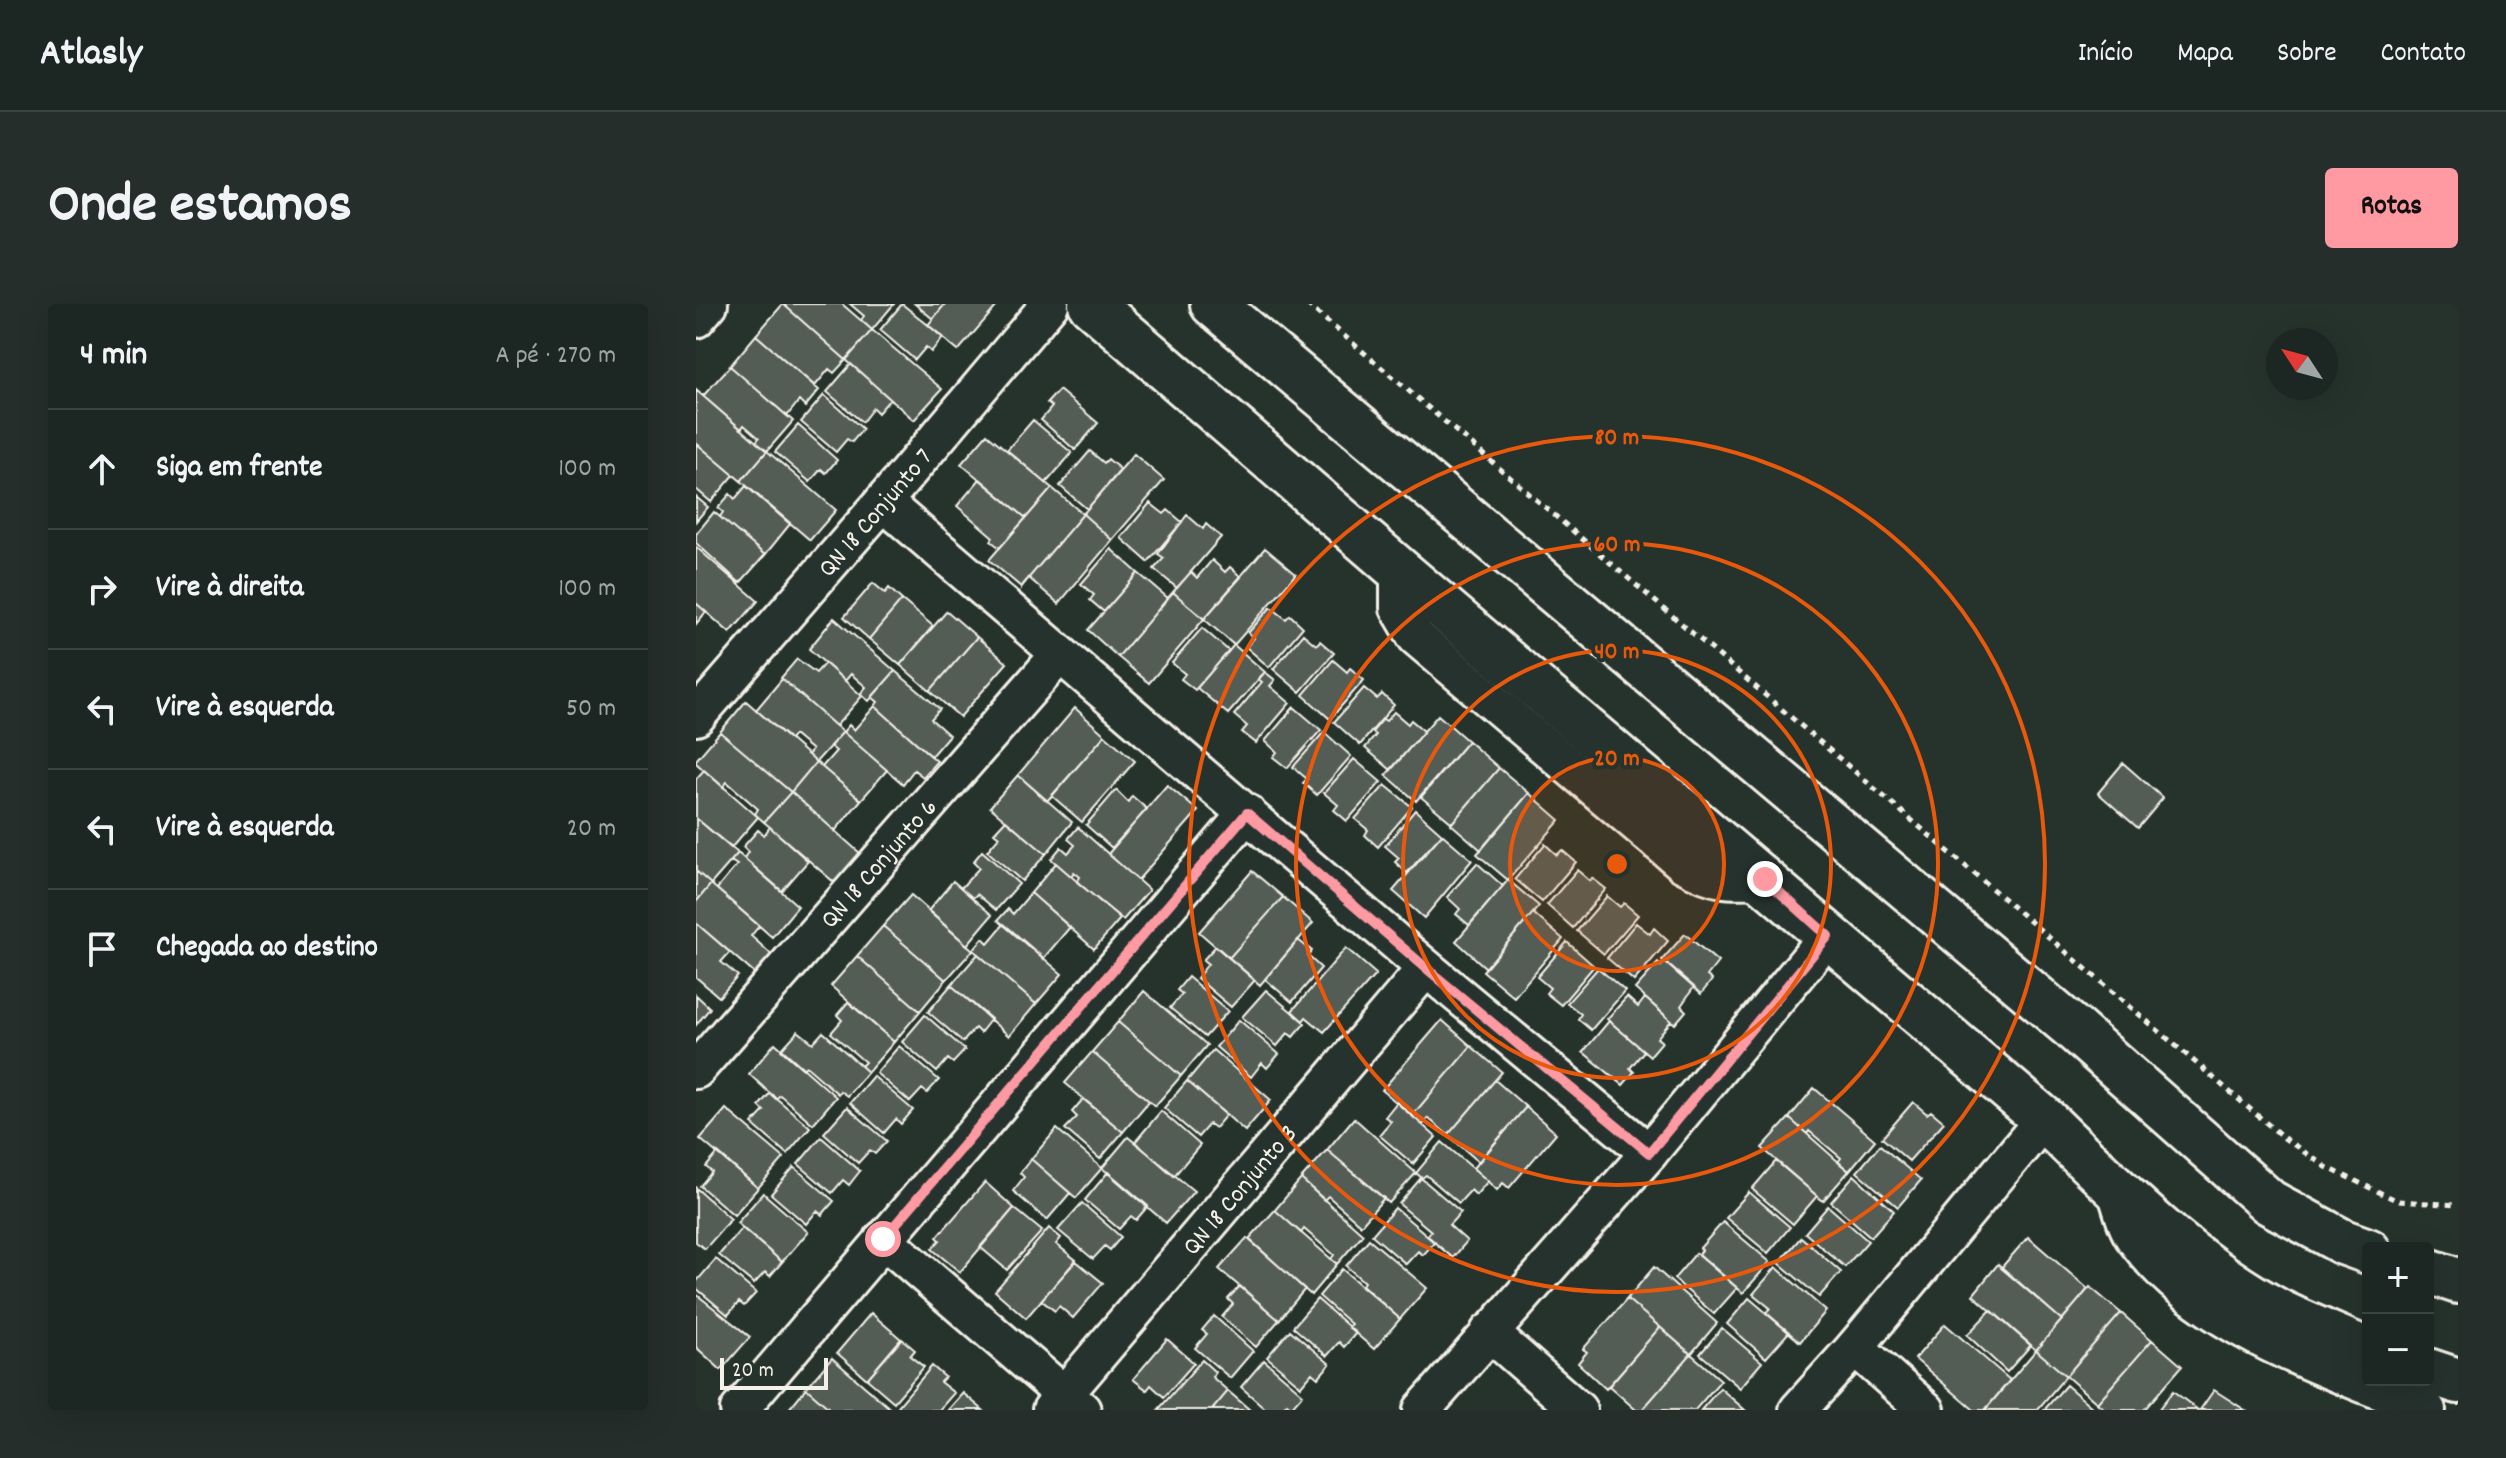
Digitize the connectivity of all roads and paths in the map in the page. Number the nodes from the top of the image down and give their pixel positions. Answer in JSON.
{"nodes":[{"id":1,"x":709,"y":304,"type":"edge"},
{"id":2,"x":1050,"y":304,"type":"edge"},
{"id":3,"x":1091,"y":304,"type":"edge"},
{"id":4,"x":1213,"y":304,"type":"edge"},
{"id":5,"x":1307,"y":304,"type":"edge"},
{"id":6,"x":696,"y":319,"type":"edge"},
{"id":7,"x":883,"y":502,"type":"junction"},
{"id":8,"x":1060,"y":654,"type":"junction"},
{"id":9,"x":696,"y":717,"type":"edge"},
{"id":10,"x":1247,"y":813,"type":"junction"},
{"id":11,"x":1828,"y":936,"type":"junction"},
{"id":12,"x":1426,"y":968,"type":"junction"},
{"id":13,"x":696,"y":1070,"type":"edge"},
{"id":14,"x":2044,"y":1119,"type":"junction"},
{"id":15,"x":1649,"y":1153,"type":"junction"},
{"id":16,"x":2115,"y":1188,"type":"junction"},
{"id":17,"x":2458,"y":1205,"type":"edge"},
{"id":18,"x":883,"y":1239,"type":"junction"},
{"id":19,"x":2362,"y":1249,"type":"edge"},
{"id":20,"x":2434,"y":1273,"type":"edge"},
{"id":21,"x":2458,"y":1281,"type":"edge"},
{"id":22,"x":1489,"y":1332,"type":"junction"},
{"id":23,"x":1855,"y":1347,"type":"junction"},
{"id":24,"x":2362,"y":1348,"type":"edge"},
{"id":25,"x":2434,"y":1373,"type":"edge"},
{"id":26,"x":2458,"y":1381,"type":"edge"},
{"id":27,"x":1066,"y":1405,"type":"edge"},
{"id":28,"x":739,"y":1410,"type":"edge"},
{"id":29,"x":1422,"y":1410,"type":"edge"},
{"id":30,"x":1578,"y":1410,"type":"edge"},
{"id":31,"x":1798,"y":1410,"type":"edge"},
{"id":32,"x":1926,"y":1410,"type":"edge"},
{"id":33,"x":2427,"y":1410,"type":"edge"}],
"edges":[{"from":1,"to":6,"type":"street"},
{"from":2,"to":7,"type":"street","name":"QN 18 Conjunto 7"},
{"from":3,"to":11,"type":"main road"},
{"from":4,"to":19,"type":"main road"},
{"from":5,"to":17,"type":"path"},
{"from":7,"to":8,"type":"street"},
{"from":7,"to":9,"type":"street","name":"QN 18 Conjunto 7"},
{"from":8,"to":10,"type":"street"},
{"from":8,"to":13,"type":"street","name":"QN 18 Conjunto 6"},
{"from":10,"to":12,"type":"street"},
{"from":10,"to":18,"type":"street"},
{"from":11,"to":14,"type":"main road"},
{"from":11,"to":15,"type":"street"},
{"from":12,"to":15,"type":"street"},
{"from":12,"to":27,"type":"street","name":"QN 18 Conjunto 3"},
{"from":14,"to":16,"type":"main road"},
{"from":14,"to":23,"type":"street"},
{"from":15,"to":22,"type":"street"},
{"from":16,"to":24,"type":"main road"},
{"from":16,"to":33,"type":"street"},
{"from":18,"to":27,"type":"street"},
{"from":18,"to":28,"type":"street"},
{"from":20,"to":21,"type":"main road"},
{"from":22,"to":29,"type":"street"},
{"from":22,"to":30,"type":"street"},
{"from":23,"to":31,"type":"street"},
{"from":23,"to":32,"type":"street"},
{"from":25,"to":26,"type":"main road"}]}
